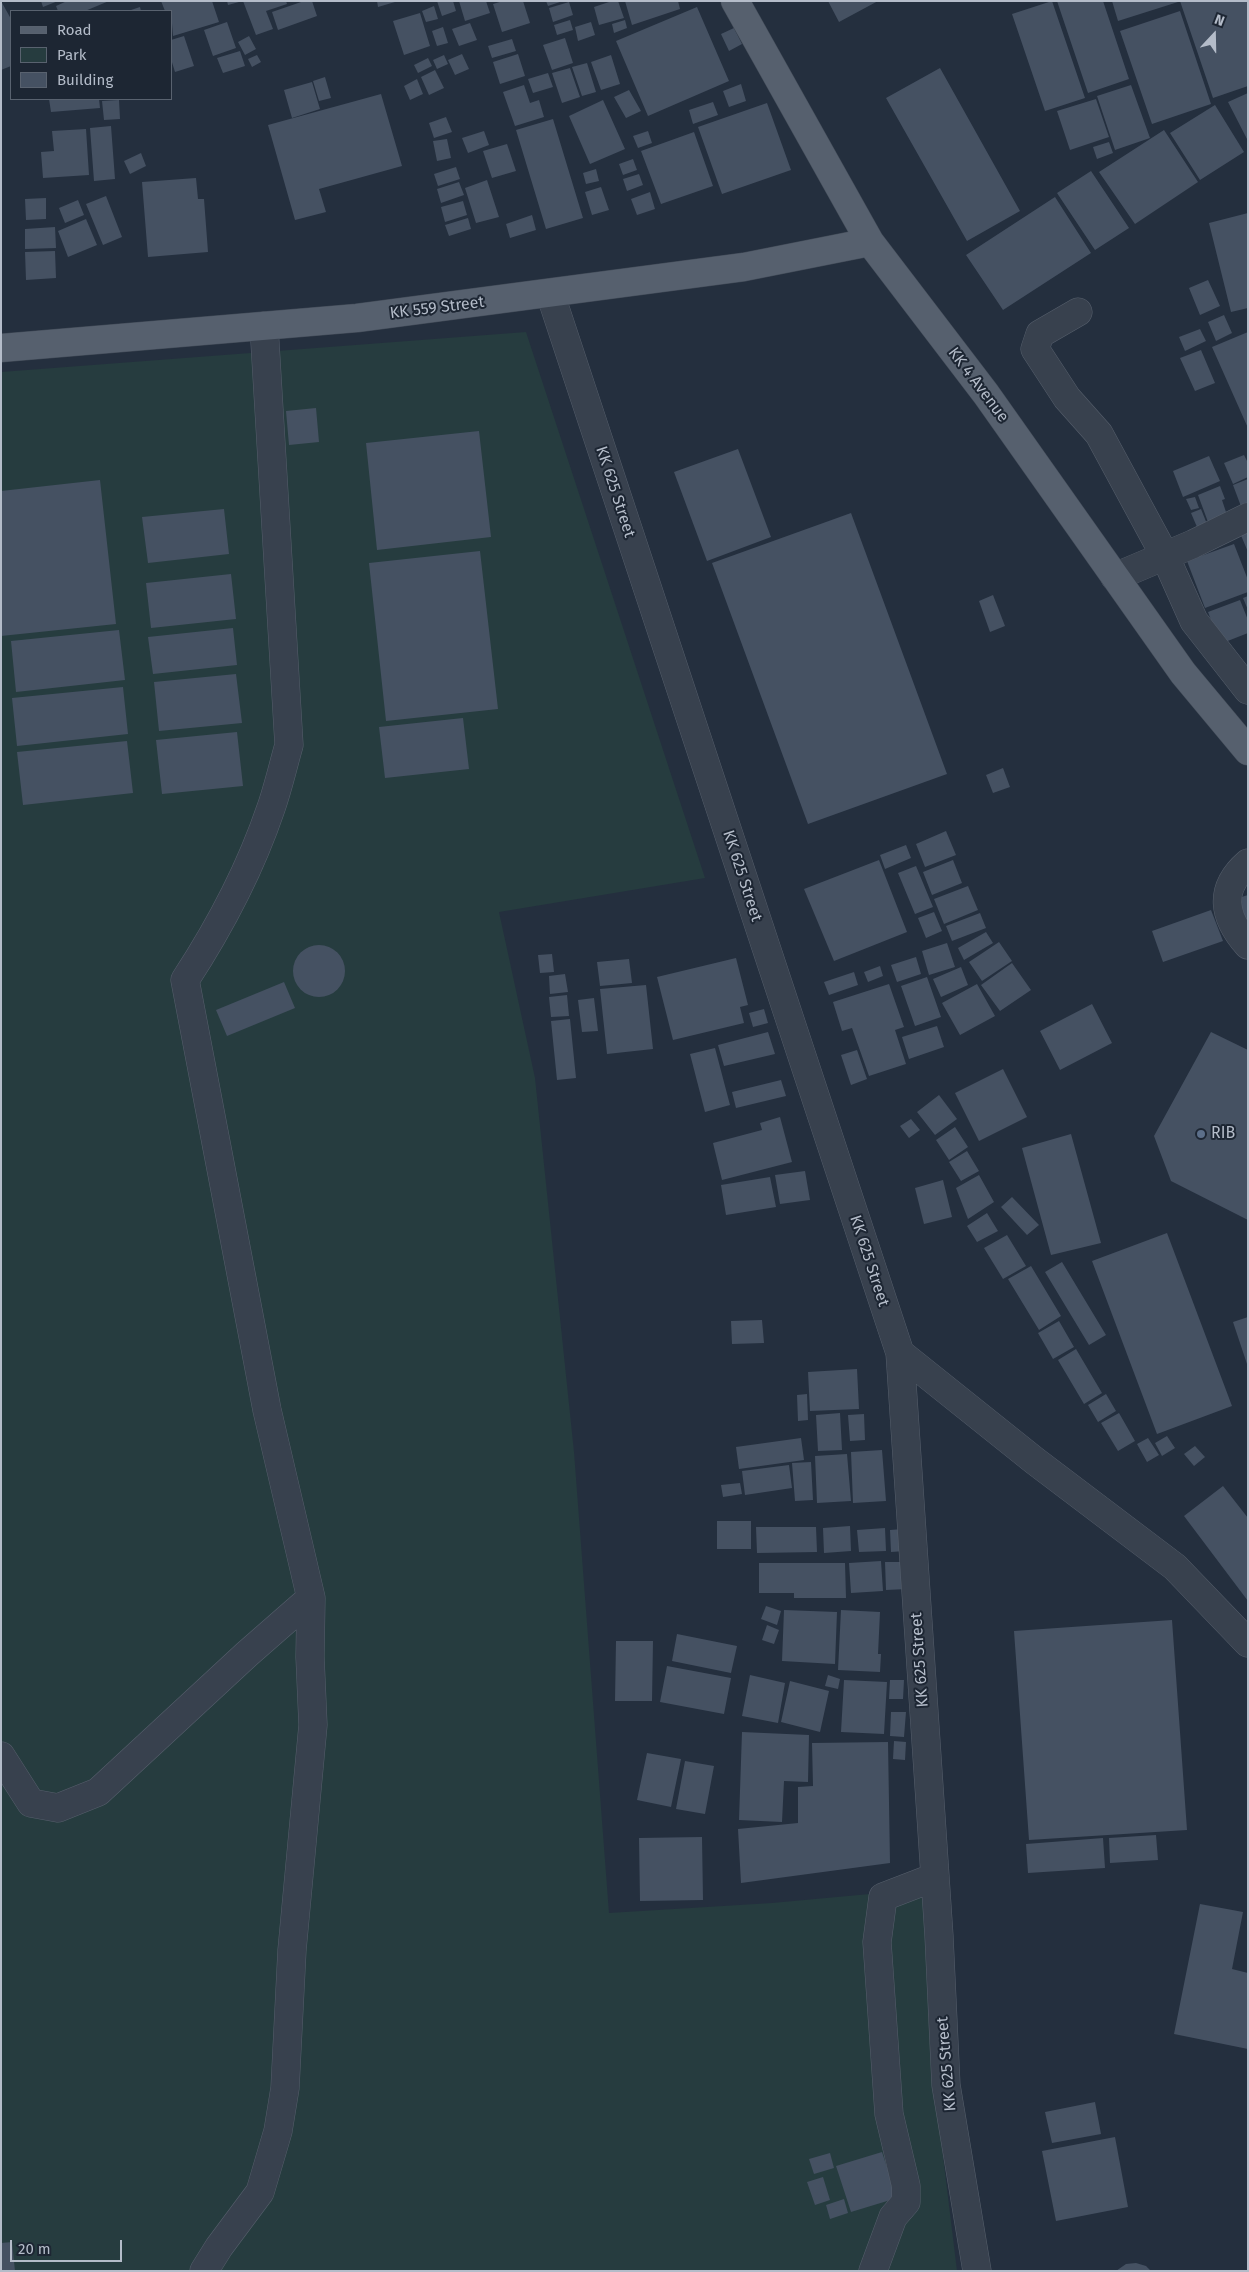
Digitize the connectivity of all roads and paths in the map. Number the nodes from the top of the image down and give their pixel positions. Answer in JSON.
{"nodes":[{"id":1,"x":735,"y":1,"type":"edge"},
{"id":2,"x":870,"y":242,"type":"junction"},
{"id":3,"x":550,"y":293,"type":"junction"},
{"id":4,"x":1078,"y":312,"type":"dead end"},
{"id":5,"x":264,"y":326,"type":"junction"},
{"id":6,"x":1,"y":348,"type":"edge"},
{"id":7,"x":1248,"y":517,"type":"edge"},
{"id":8,"x":1165,"y":556,"type":"junction"},
{"id":9,"x":1115,"y":577,"type":"junction"},
{"id":10,"x":1248,"y":690,"type":"edge"},
{"id":11,"x":1248,"y":752,"type":"edge"},
{"id":12,"x":1248,"y":863,"type":"edge"},
{"id":13,"x":1248,"y":945,"type":"edge"},
{"id":14,"x":900,"y":1353,"type":"junction"},
{"id":15,"x":311,"y":1598,"type":"junction"},
{"id":16,"x":1248,"y":1643,"type":"edge"},
{"id":17,"x":1,"y":1756,"type":"edge"},
{"id":18,"x":935,"y":1877,"type":"junction"},
{"id":19,"x":204,"y":2271,"type":"edge"},
{"id":20,"x":873,"y":2271,"type":"edge"},
{"id":21,"x":977,"y":2271,"type":"edge"}],
"edges":[{"from":1,"to":2,"type":"main road","name":"KK 4 Avenue"},
{"from":2,"to":3,"type":"main road","name":"KK 559 Street"},
{"from":2,"to":9,"type":"main road","name":"KK 4 Avenue"},
{"from":3,"to":5,"type":"main road","name":"KK 559 Street"},
{"from":3,"to":14,"type":"street","name":"KK 625 Street"},
{"from":4,"to":8,"type":"street"},
{"from":5,"to":6,"type":"main road","name":"KK 559 Street"},
{"from":5,"to":15,"type":"street"},
{"from":7,"to":8,"type":"street"},
{"from":8,"to":9,"type":"street"},
{"from":8,"to":10,"type":"street"},
{"from":9,"to":11,"type":"main road","name":"KK 4 Avenue"},
{"from":12,"to":13,"type":"street"},
{"from":14,"to":16,"type":"street"},
{"from":14,"to":18,"type":"street","name":"KK 625 Street"},
{"from":15,"to":17,"type":"street"},
{"from":15,"to":19,"type":"street"},
{"from":18,"to":20,"type":"street"},
{"from":18,"to":21,"type":"street","name":"KK 625 Street"}]}
